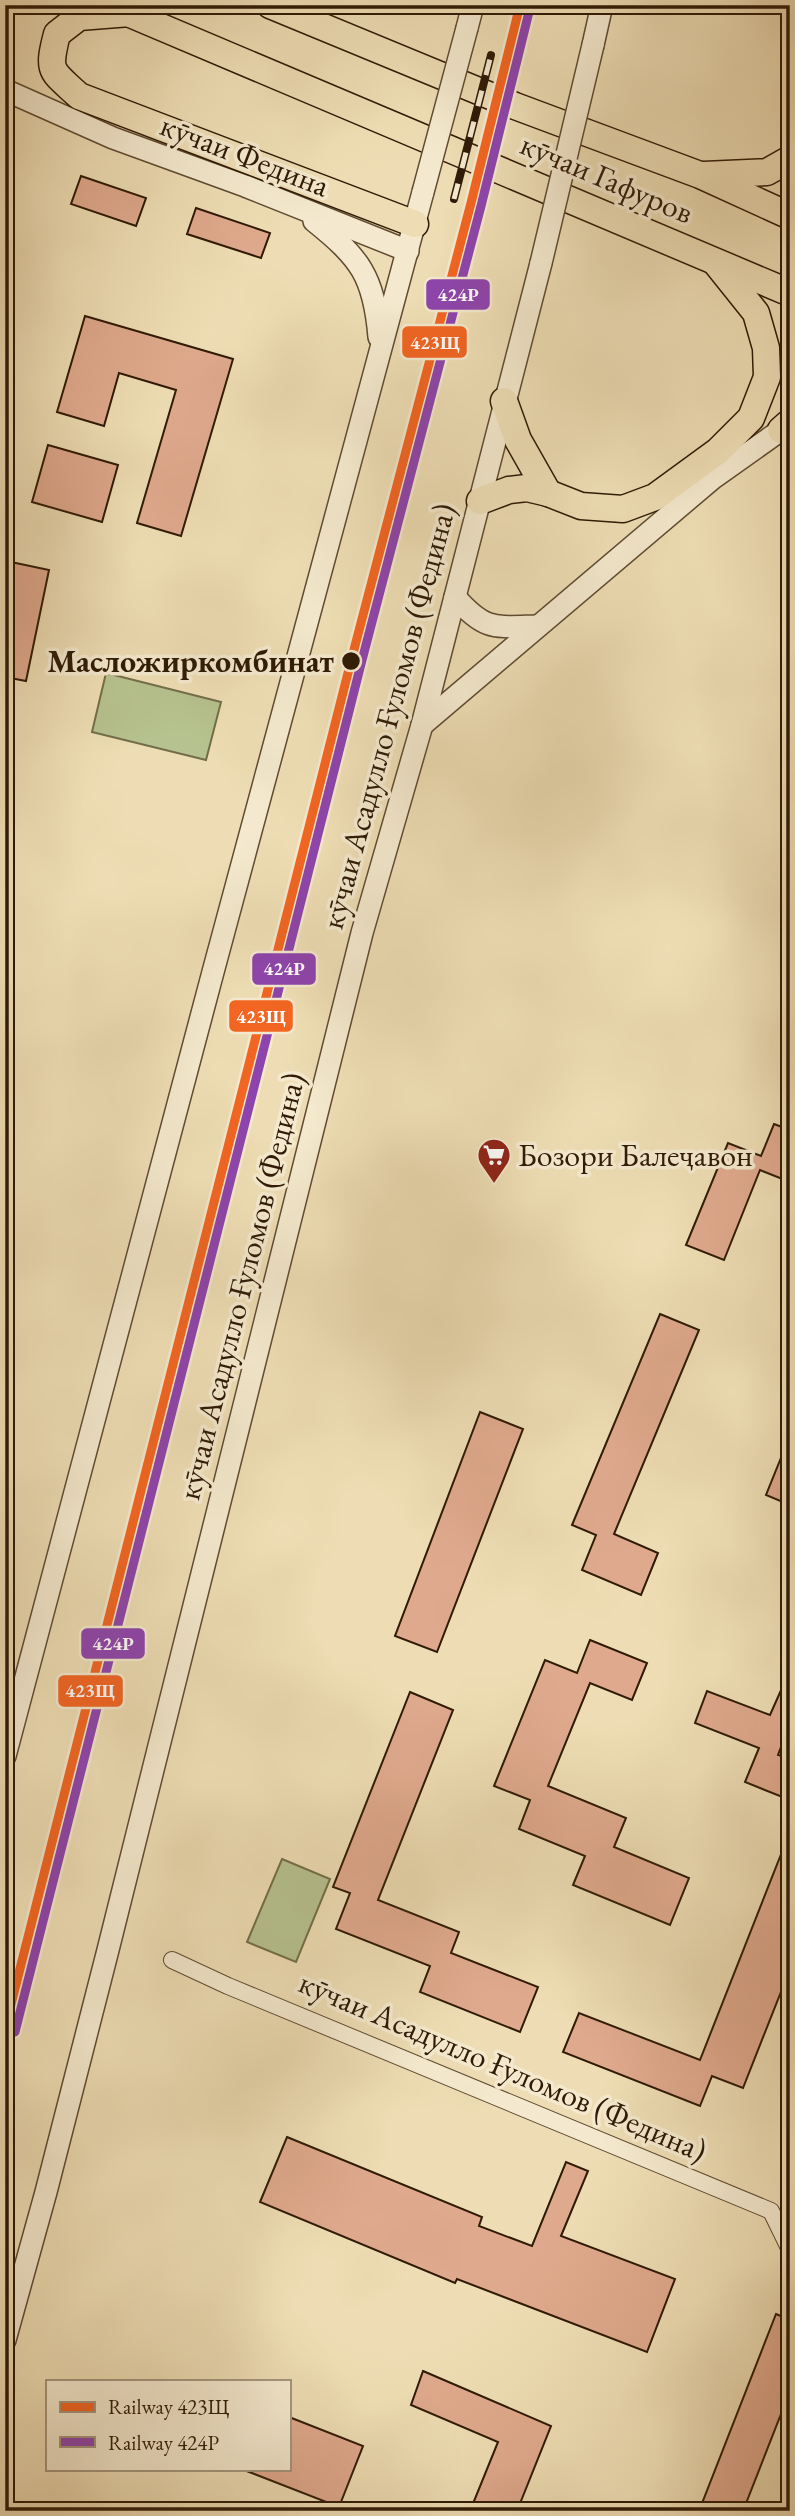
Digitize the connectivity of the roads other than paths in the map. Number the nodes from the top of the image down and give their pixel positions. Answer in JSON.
{"nodes":[{"id":1,"x":270,"y":5,"type":"edge"},
{"id":2,"x":473,"y":5,"type":"edge"},
{"id":3,"x":602,"y":5,"type":"edge"},
{"id":4,"x":120,"y":9,"type":"edge"},
{"id":5,"x":5,"y":90,"type":"edge"},
{"id":6,"x":790,"y":159,"type":"edge"},
{"id":7,"x":700,"y":175,"type":"junction"},
{"id":8,"x":299,"y":209,"type":"junction"},
{"id":9,"x":790,"y":216,"type":"edge"},
{"id":10,"x":415,"y":224,"type":"junction"},
{"id":11,"x":408,"y":251,"type":"junction"},
{"id":12,"x":713,"y":258,"type":"junction"},
{"id":13,"x":790,"y":293,"type":"edge"},
{"id":14,"x":381,"y":349,"type":"junction"},
{"id":15,"x":504,"y":401,"type":"junction"},
{"id":16,"x":787,"y":426,"type":"edge"},
{"id":17,"x":548,"y":493,"type":"junction"},
{"id":18,"x":480,"y":501,"type":"junction"},
{"id":19,"x":455,"y":597,"type":"junction"},
{"id":20,"x":537,"y":626,"type":"junction"},
{"id":21,"x":422,"y":725,"type":"junction"},
{"id":22,"x":5,"y":1756,"type":"edge"},
{"id":23,"x":172,"y":1960,"type":"dead end"},
{"id":24,"x":771,"y":2211,"type":"junction"},
{"id":25,"x":790,"y":2216,"type":"edge"},
{"id":26,"x":790,"y":2250,"type":"edge"},
{"id":27,"x":5,"y":2340,"type":"edge"}],
"edges":[{"from":1,"to":7,"type":"main road","name":"кӯчаи Гафуров"},
{"from":2,"to":10,"type":"street","bridge":true},
{"from":3,"to":15,"type":"street","name":"кӯчаи Асадулло Ғуломов (Федина)","bridge":true},
{"from":4,"to":10,"type":"main road"},
{"from":4,"to":12,"type":"main road","name":"кӯчаи Гафуров"},
{"from":5,"to":8,"type":"street","name":"кӯчаи Федина"},
{"from":6,"to":7,"type":"main road"},
{"from":7,"to":9,"type":"main road","name":"кӯчаи Гафуров"},
{"from":8,"to":11,"type":"street","name":"кӯчаи Федина"},
{"from":8,"to":14,"type":"street"},
{"from":10,"to":11,"type":"street"},
{"from":11,"to":14,"type":"street"},
{"from":12,"to":13,"type":"main road","name":"кӯчаи Гафуров"},
{"from":12,"to":17,"type":"main road"},
{"from":14,"to":22,"type":"street"},
{"from":15,"to":17,"type":"main road"},
{"from":15,"to":18,"type":"street","name":"кӯчаи Асадулло Ғуломов (Федина)"},
{"from":16,"to":20,"type":"street"},
{"from":17,"to":18,"type":"main road"},
{"from":18,"to":19,"type":"street","name":"кӯчаи Асадулло Ғуломов (Федина)"},
{"from":19,"to":20,"type":"street"},
{"from":19,"to":21,"type":"street","name":"кӯчаи Асадулло Ғуломов (Федина)"},
{"from":20,"to":21,"type":"street"},
{"from":21,"to":27,"type":"street","name":"кӯчаи Асадулло Ғуломов (Федина)"},
{"from":23,"to":24,"type":"street","name":"кӯчаи Асадулло Ғуломов (Федина)"},
{"from":24,"to":25,"type":"street","name":"кӯчаи Асадулло Ғуломов (Федина)"},
{"from":24,"to":26,"type":"street"}]}
